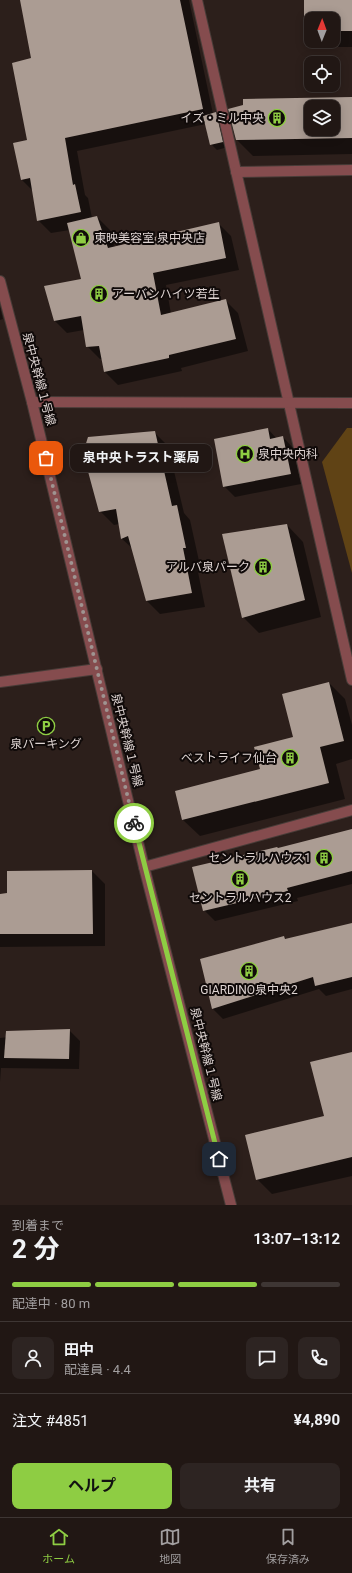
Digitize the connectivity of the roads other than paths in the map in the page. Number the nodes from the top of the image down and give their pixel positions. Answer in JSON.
{"nodes":[{"id":1,"x":197,"y":0,"type":"edge"},
{"id":2,"x":352,"y":170,"type":"edge"},
{"id":3,"x":236,"y":172,"type":"junction"},
{"id":4,"x":0,"y":281,"type":"edge"},
{"id":5,"x":32,"y":402,"type":"junction"},
{"id":6,"x":290,"y":403,"type":"junction"},
{"id":7,"x":352,"y":403,"type":"edge"},
{"id":8,"x":97,"y":669,"type":"junction"},
{"id":9,"x":352,"y":680,"type":"edge"},
{"id":10,"x":0,"y":682,"type":"edge"},
{"id":11,"x":352,"y":810,"type":"edge"},
{"id":12,"x":144,"y":867,"type":"junction"},
{"id":13,"x":231,"y":1205,"type":"edge"}],
"edges":[{"from":1,"to":3,"type":"street"},
{"from":2,"to":3,"type":"street"},
{"from":3,"to":6,"type":"street"},
{"from":4,"to":5,"type":"street","name":"泉中央幹線１号線"},
{"from":5,"to":6,"type":"street"},
{"from":5,"to":8,"type":"street","name":"泉中央幹線１号線"},
{"from":6,"to":7,"type":"street"},
{"from":6,"to":9,"type":"street"},
{"from":8,"to":10,"type":"street"},
{"from":8,"to":12,"type":"street","name":"泉中央幹線１号線"},
{"from":11,"to":12,"type":"street"},
{"from":12,"to":13,"type":"street","name":"泉中央幹線１号線"}]}
